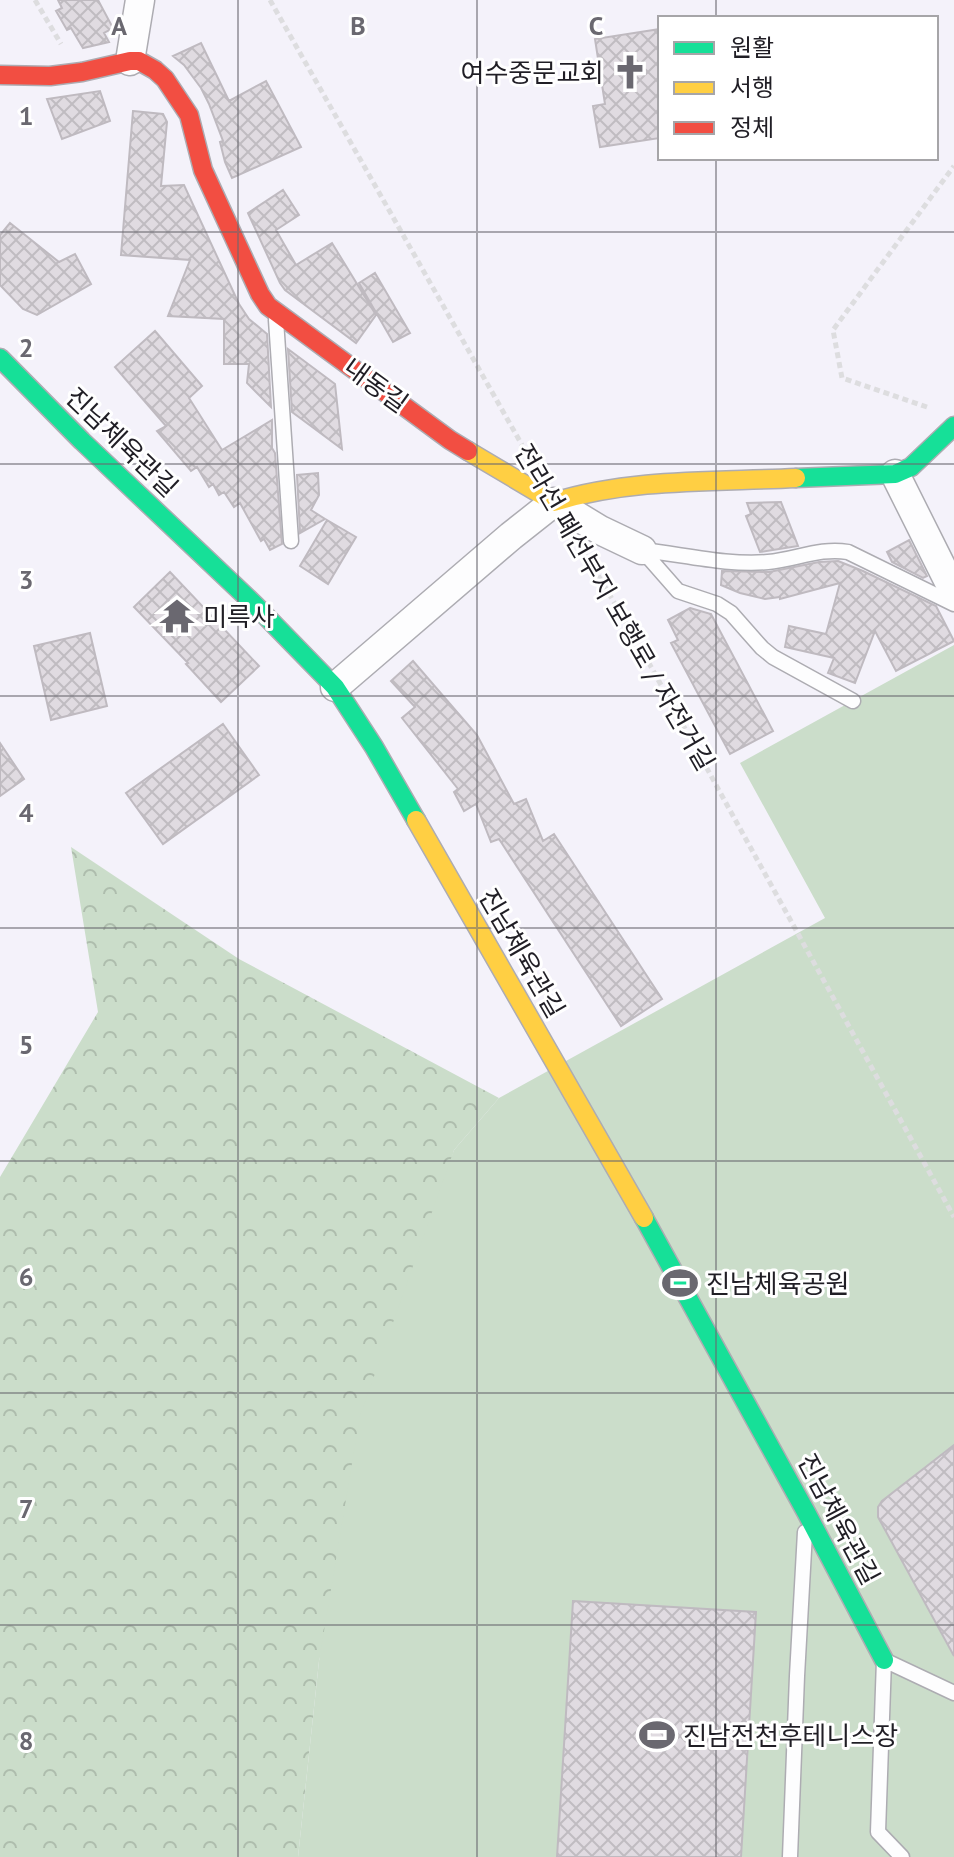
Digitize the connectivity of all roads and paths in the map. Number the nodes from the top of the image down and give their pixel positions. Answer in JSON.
{"nodes":[{"id":1,"x":35,"y":0,"type":"edge"},
{"id":2,"x":140,"y":0,"type":"edge"},
{"id":3,"x":270,"y":0,"type":"edge"},
{"id":4,"x":130,"y":61,"type":"junction"},
{"id":5,"x":77,"y":73,"type":"junction"},
{"id":6,"x":0,"y":75,"type":"edge"},
{"id":7,"x":954,"y":166,"type":"edge"},
{"id":8,"x":276,"y":311,"type":"junction"},
{"id":9,"x":0,"y":358,"type":"edge"},
{"id":10,"x":953,"y":427,"type":"edge"},
{"id":11,"x":524,"y":448,"type":"dead end"},
{"id":12,"x":895,"y":474,"type":"junction"},
{"id":13,"x":554,"y":502,"type":"junction"},
{"id":14,"x":291,"y":541,"type":"dead end"},
{"id":15,"x":578,"y":542,"type":"dead end"},
{"id":16,"x":642,"y":550,"type":"junction"},
{"id":17,"x":954,"y":592,"type":"edge"},
{"id":18,"x":954,"y":604,"type":"edge"},
{"id":19,"x":335,"y":687,"type":"junction"},
{"id":20,"x":853,"y":701,"type":"dead end"},
{"id":21,"x":954,"y":1217,"type":"edge"},
{"id":22,"x":806,"y":1512,"type":"junction"},
{"id":23,"x":884,"y":1660,"type":"junction"},
{"id":24,"x":954,"y":1693,"type":"edge"},
{"id":25,"x":790,"y":1857,"type":"edge"},
{"id":26,"x":902,"y":1857,"type":"edge"}],
"edges":[{"from":1,"to":5,"type":"path"},
{"from":2,"to":4,"type":"street"},
{"from":3,"to":11,"type":"path","name":"전라선 폐선부지 보행로 / 자전거길"},
{"from":4,"to":5,"type":"street"},
{"from":4,"to":8,"type":"street","name":"내동길"},
{"from":5,"to":6,"type":"street"},
{"from":7,"to":10,"type":"path"},
{"from":8,"to":13,"type":"street","name":"내동길"},
{"from":8,"to":14,"type":"lane"},
{"from":9,"to":19,"type":"street","name":"진남체육관길"},
{"from":10,"to":12,"type":"street"},
{"from":12,"to":13,"type":"street"},
{"from":12,"to":17,"type":"street"},
{"from":13,"to":16,"type":"street"},
{"from":13,"to":19,"type":"street"},
{"from":15,"to":21,"type":"path","name":"전라선 폐선부지 보행로 / 자전거길"},
{"from":16,"to":18,"type":"lane"},
{"from":16,"to":20,"type":"lane"},
{"from":19,"to":22,"type":"street","name":"진남체육관길"},
{"from":22,"to":23,"type":"street","name":"진남체육관길"},
{"from":22,"to":25,"type":"lane"},
{"from":23,"to":24,"type":"lane"},
{"from":23,"to":26,"type":"lane"}]}
